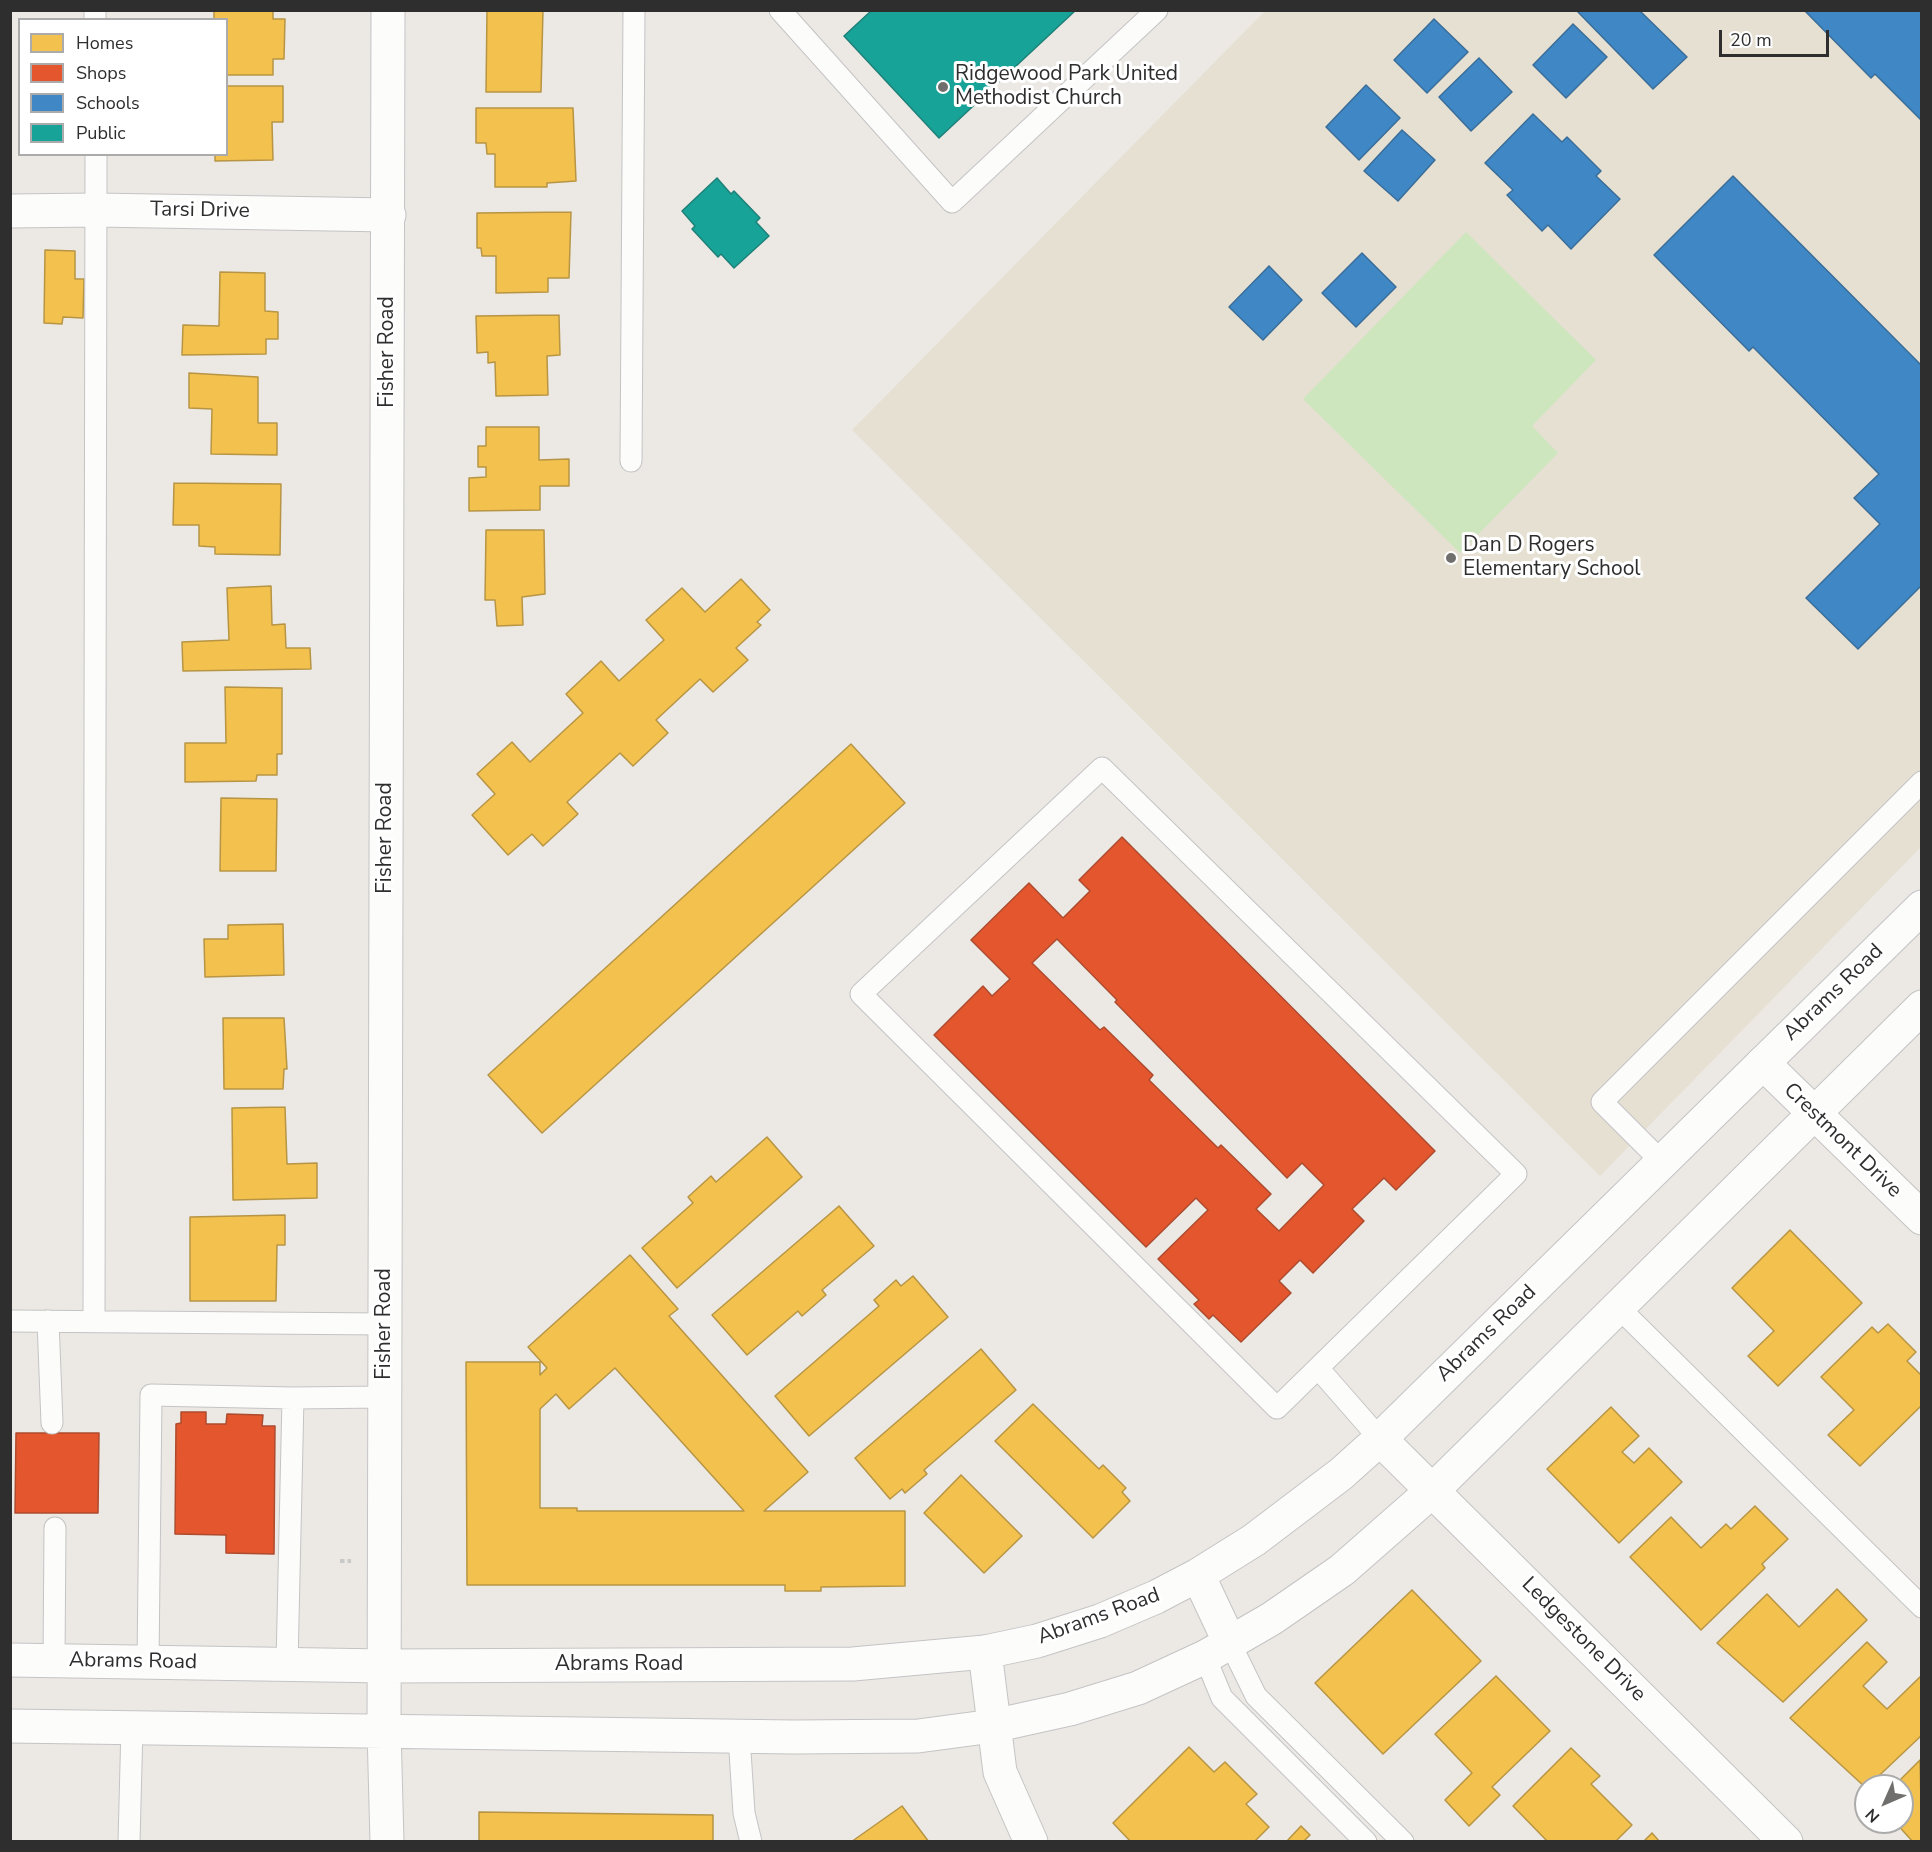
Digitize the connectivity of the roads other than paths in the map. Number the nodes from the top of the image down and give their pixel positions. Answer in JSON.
{"nodes":[{"id":1,"x":388,"y":10,"type":"edge"},
{"id":2,"x":634,"y":10,"type":"edge"},
{"id":3,"x":780,"y":10,"type":"edge"},
{"id":4,"x":1157,"y":10,"type":"edge"},
{"id":5,"x":96,"y":156,"type":"edge"},
{"id":6,"x":96,"y":210,"type":"junction"},
{"id":7,"x":10,"y":211,"type":"edge"},
{"id":8,"x":389,"y":215,"type":"junction"},
{"id":9,"x":630,"y":461,"type":"dead end"},
{"id":10,"x":1922,"y":782,"type":"edge"},
{"id":11,"x":1922,"y":907,"type":"edge"},
{"id":12,"x":1922,"y":1007,"type":"edge"},
{"id":13,"x":1763,"y":1063,"type":"junction"},
{"id":14,"x":1815,"y":1112,"type":"junction"},
{"id":15,"x":1662,"y":1162,"type":"junction"},
{"id":16,"x":1922,"y":1218,"type":"edge"},
{"id":17,"x":1618,"y":1307,"type":"junction"},
{"id":18,"x":10,"y":1321,"type":"edge"},
{"id":19,"x":48,"y":1321,"type":"junction"},
{"id":20,"x":94,"y":1321,"type":"junction"},
{"id":21,"x":385,"y":1324,"type":"junction"},
{"id":22,"x":1318,"y":1368,"type":"junction"},
{"id":23,"x":386,"y":1397,"type":"junction"},
{"id":24,"x":293,"y":1398,"type":"junction"},
{"id":25,"x":52,"y":1423,"type":"dead end"},
{"id":26,"x":1380,"y":1439,"type":"junction"},
{"id":27,"x":1432,"y":1491,"type":"junction"},
{"id":28,"x":55,"y":1528,"type":"dead end"},
{"id":29,"x":1198,"y":1575,"type":"junction"},
{"id":30,"x":1922,"y":1607,"type":"edge"},
{"id":31,"x":1217,"y":1650,"type":"junction"},
{"id":32,"x":985,"y":1652,"type":"junction"},
{"id":33,"x":10,"y":1660,"type":"edge"},
{"id":34,"x":54,"y":1661,"type":"junction"},
{"id":35,"x":148,"y":1663,"type":"junction"},
{"id":36,"x":287,"y":1664,"type":"junction"},
{"id":37,"x":385,"y":1666,"type":"junction"},
{"id":38,"x":10,"y":1726,"type":"edge"},
{"id":39,"x":132,"y":1726,"type":"junction"},
{"id":40,"x":993,"y":1726,"type":"junction"},
{"id":41,"x":384,"y":1730,"type":"junction"},
{"id":42,"x":739,"y":1736,"type":"junction"},
{"id":43,"x":129,"y":1842,"type":"edge"},
{"id":44,"x":387,"y":1842,"type":"edge"},
{"id":45,"x":751,"y":1842,"type":"edge"},
{"id":46,"x":1031,"y":1842,"type":"edge"},
{"id":47,"x":1366,"y":1842,"type":"edge"},
{"id":48,"x":1403,"y":1842,"type":"edge"},
{"id":49,"x":1786,"y":1842,"type":"edge"}],
"edges":[{"from":1,"to":8,"type":"main road","name":"Fisher Road"},
{"from":2,"to":9,"type":"lane"},
{"from":3,"to":4,"type":"lane"},
{"from":5,"to":6,"type":"lane"},
{"from":6,"to":7,"type":"main road","name":"Tarsi Drive"},
{"from":6,"to":8,"type":"main road","name":"Tarsi Drive"},
{"from":6,"to":20,"type":"lane"},
{"from":8,"to":21,"type":"main road","name":"Fisher Road"},
{"from":10,"to":15,"type":"lane"},
{"from":11,"to":13,"type":"main road","name":"Abrams Road"},
{"from":12,"to":14,"type":"main road"},
{"from":13,"to":14,"type":"main road","name":"Crestmont Drive"},
{"from":13,"to":15,"type":"main road","name":"Abrams Road"},
{"from":14,"to":16,"type":"main road","name":"Crestmont Drive"},
{"from":14,"to":17,"type":"main road"},
{"from":15,"to":26,"type":"main road","name":"Abrams Road"},
{"from":17,"to":27,"type":"main road"},
{"from":17,"to":30,"type":"lane"},
{"from":18,"to":19,"type":"lane"},
{"from":19,"to":20,"type":"lane"},
{"from":19,"to":25,"type":"lane"},
{"from":20,"to":21,"type":"lane"},
{"from":21,"to":23,"type":"main road","name":"Fisher Road"},
{"from":22,"to":22,"type":"lane"},
{"from":22,"to":26,"type":"lane"},
{"from":23,"to":24,"type":"lane"},
{"from":23,"to":37,"type":"main road","name":"Fisher Road"},
{"from":24,"to":35,"type":"lane"},
{"from":24,"to":36,"type":"lane"},
{"from":26,"to":27,"type":"main road","name":"Ledgestone Drive"},
{"from":26,"to":29,"type":"main road","name":"Abrams Road"},
{"from":27,"to":31,"type":"main road"},
{"from":27,"to":49,"type":"main road","name":"Ledgestone Drive"},
{"from":28,"to":34,"type":"lane"},
{"from":29,"to":31,"type":"main road"},
{"from":29,"to":32,"type":"main road","name":"Abrams Road"},
{"from":31,"to":40,"type":"main road"},
{"from":31,"to":47,"type":"lane"},
{"from":31,"to":48,"type":"lane"},
{"from":32,"to":37,"type":"main road","name":"Abrams Road"},
{"from":32,"to":40,"type":"main road"},
{"from":33,"to":34,"type":"main road","name":"Abrams Road"},
{"from":34,"to":35,"type":"main road","name":"Abrams Road"},
{"from":35,"to":36,"type":"main road","name":"Abrams Road"},
{"from":36,"to":37,"type":"main road","name":"Abrams Road"},
{"from":37,"to":41,"type":"main road","name":"Fisher Road"},
{"from":38,"to":39,"type":"main road"},
{"from":39,"to":41,"type":"main road"},
{"from":39,"to":43,"type":"lane"},
{"from":40,"to":42,"type":"main road"},
{"from":40,"to":46,"type":"main road"},
{"from":41,"to":42,"type":"main road"},
{"from":41,"to":44,"type":"main road","name":"Fisher Road"},
{"from":42,"to":45,"type":"lane"}]}
